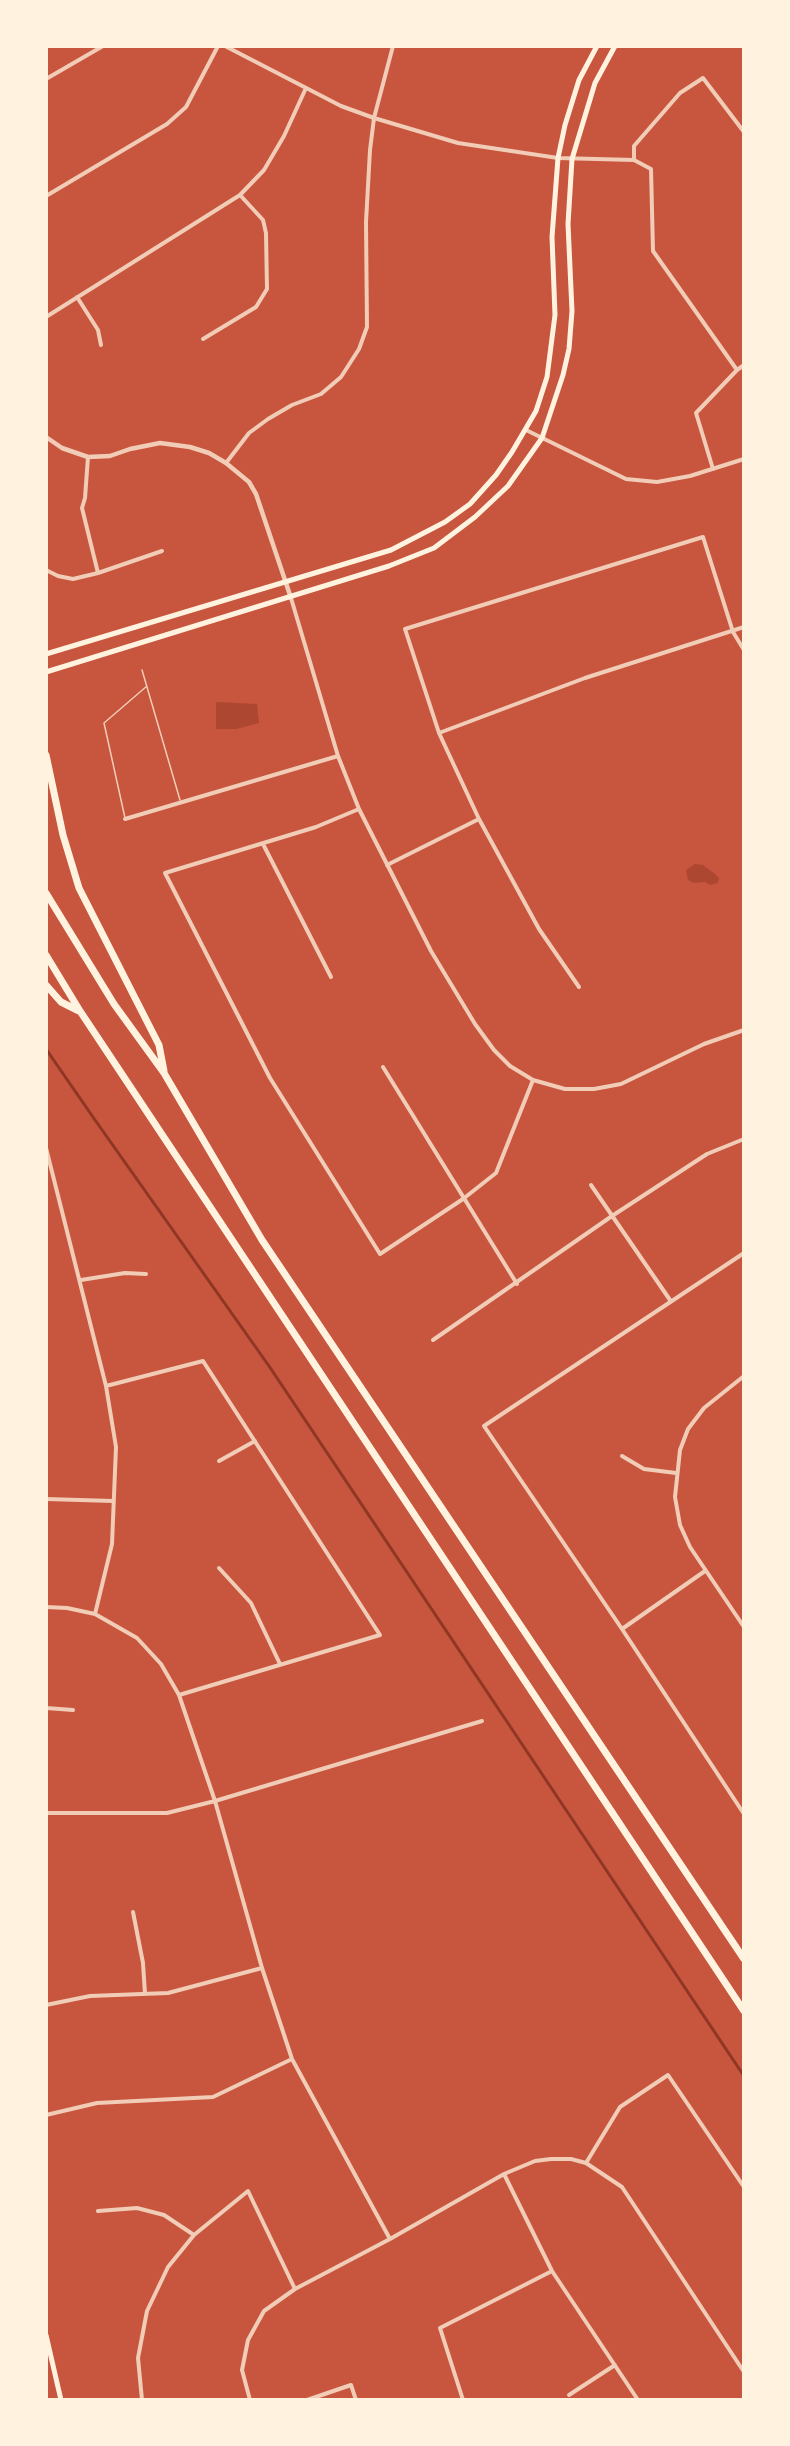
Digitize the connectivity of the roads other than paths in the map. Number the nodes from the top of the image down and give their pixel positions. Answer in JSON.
{"nodes":[{"id":1,"x":103,"y":46,"type":"edge"},
{"id":2,"x":218,"y":46,"type":"edge"},
{"id":3,"x":225,"y":46,"type":"edge"},
{"id":4,"x":393,"y":46,"type":"edge"},
{"id":5,"x":597,"y":46,"type":"edge"},
{"id":6,"x":615,"y":46,"type":"edge"},
{"id":7,"x":46,"y":79,"type":"edge"},
{"id":8,"x":306,"y":88,"type":"junction"},
{"id":9,"x":374,"y":118,"type":"junction"},
{"id":10,"x":744,"y":132,"type":"edge"},
{"id":11,"x":558,"y":158,"type":"junction"},
{"id":12,"x":572,"y":159,"type":"junction"},
{"id":13,"x":634,"y":160,"type":"junction"},
{"id":14,"x":240,"y":195,"type":"junction"},
{"id":15,"x":46,"y":196,"type":"edge"},
{"id":16,"x":77,"y":297,"type":"junction"},
{"id":17,"x":46,"y":317,"type":"edge"},
{"id":18,"x":203,"y":339,"type":"dead end"},
{"id":19,"x":101,"y":345,"type":"dead end"},
{"id":20,"x":744,"y":366,"type":"edge"},
{"id":21,"x":737,"y":370,"type":"junction"},
{"id":22,"x":526,"y":430,"type":"junction"},
{"id":23,"x":46,"y":437,"type":"edge"},
{"id":24,"x":542,"y":438,"type":"junction"},
{"id":25,"x":88,"y":457,"type":"junction"},
{"id":26,"x":744,"y":459,"type":"edge"},
{"id":27,"x":226,"y":462,"type":"junction"},
{"id":28,"x":713,"y":469,"type":"junction"},
{"id":29,"x":162,"y":551,"type":"dead end"},
{"id":30,"x":46,"y":570,"type":"edge"},
{"id":31,"x":98,"y":573,"type":"junction"},
{"id":32,"x":285,"y":580,"type":"junction"},
{"id":33,"x":291,"y":598,"type":"junction"},
{"id":34,"x":744,"y":627,"type":"edge"},
{"id":35,"x":733,"y":632,"type":"junction"},
{"id":36,"x":744,"y":650,"type":"edge"},
{"id":37,"x":46,"y":654,"type":"edge"},
{"id":38,"x":142,"y":670,"type":"dead end"},
{"id":39,"x":46,"y":672,"type":"edge"},
{"id":40,"x":147,"y":686,"type":"junction"},
{"id":41,"x":439,"y":733,"type":"junction"},
{"id":42,"x":46,"y":755,"type":"edge"},
{"id":43,"x":338,"y":756,"type":"junction"},
{"id":44,"x":180,"y":801,"type":"junction"},
{"id":45,"x":359,"y":809,"type":"junction"},
{"id":46,"x":125,"y":819,"type":"joint"},
{"id":47,"x":479,"y":819,"type":"junction"},
{"id":48,"x":263,"y":844,"type":"junction"},
{"id":49,"x":387,"y":865,"type":"junction"},
{"id":50,"x":46,"y":893,"type":"edge"},
{"id":51,"x":46,"y":954,"type":"edge"},
{"id":52,"x":331,"y":977,"type":"dead end"},
{"id":53,"x":46,"y":985,"type":"edge"},
{"id":54,"x":579,"y":987,"type":"dead end"},
{"id":55,"x":80,"y":1011,"type":"junction"},
{"id":56,"x":744,"y":1030,"type":"edge"},
{"id":57,"x":383,"y":1067,"type":"dead end"},
{"id":58,"x":164,"y":1073,"type":"junction"},
{"id":59,"x":533,"y":1080,"type":"junction"},
{"id":60,"x":744,"y":1139,"type":"edge"},
{"id":61,"x":46,"y":1148,"type":"edge"},
{"id":62,"x":591,"y":1185,"type":"dead end"},
{"id":63,"x":463,"y":1199,"type":"junction"},
{"id":64,"x":612,"y":1216,"type":"junction"},
{"id":65,"x":744,"y":1253,"type":"edge"},
{"id":66,"x":146,"y":1274,"type":"dead end"},
{"id":67,"x":81,"y":1280,"type":"junction"},
{"id":68,"x":517,"y":1284,"type":"junction"},
{"id":69,"x":670,"y":1300,"type":"junction"},
{"id":70,"x":433,"y":1340,"type":"dead end"},
{"id":71,"x":744,"y":1376,"type":"edge"},
{"id":72,"x":106,"y":1386,"type":"junction"},
{"id":73,"x":255,"y":1441,"type":"junction"},
{"id":74,"x":622,"y":1456,"type":"dead end"},
{"id":75,"x":219,"y":1461,"type":"dead end"},
{"id":76,"x":676,"y":1473,"type":"junction"},
{"id":77,"x":46,"y":1499,"type":"edge"},
{"id":78,"x":113,"y":1501,"type":"junction"},
{"id":79,"x":219,"y":1568,"type":"dead end"},
{"id":80,"x":705,"y":1571,"type":"junction"},
{"id":81,"x":46,"y":1607,"type":"edge"},
{"id":82,"x":95,"y":1614,"type":"junction"},
{"id":83,"x":744,"y":1628,"type":"edge"},
{"id":84,"x":622,"y":1629,"type":"junction"},
{"id":85,"x":280,"y":1664,"type":"junction"},
{"id":86,"x":179,"y":1695,"type":"junction"},
{"id":87,"x":46,"y":1708,"type":"edge"},
{"id":88,"x":73,"y":1710,"type":"dead end"},
{"id":89,"x":482,"y":1721,"type":"dead end"},
{"id":90,"x":215,"y":1801,"type":"junction"},
{"id":91,"x":46,"y":1813,"type":"edge"},
{"id":92,"x":744,"y":1814,"type":"edge"},
{"id":93,"x":133,"y":1912,"type":"dead end"},
{"id":94,"x":744,"y":1959,"type":"edge"},
{"id":95,"x":262,"y":1968,"type":"junction"},
{"id":96,"x":145,"y":1994,"type":"junction"},
{"id":97,"x":46,"y":2006,"type":"edge"},
{"id":98,"x":744,"y":2011,"type":"edge"},
{"id":99,"x":292,"y":2059,"type":"junction"},
{"id":100,"x":46,"y":2115,"type":"edge"},
{"id":101,"x":586,"y":2163,"type":"junction"},
{"id":102,"x":504,"y":2174,"type":"junction"},
{"id":103,"x":744,"y":2187,"type":"edge"},
{"id":104,"x":98,"y":2211,"type":"dead end"},
{"id":105,"x":194,"y":2235,"type":"junction"},
{"id":106,"x":390,"y":2239,"type":"junction"},
{"id":107,"x":552,"y":2271,"type":"junction"},
{"id":108,"x":294,"y":2289,"type":"junction"},
{"id":109,"x":46,"y":2335,"type":"edge"},
{"id":110,"x":615,"y":2365,"type":"junction"},
{"id":111,"x":744,"y":2372,"type":"edge"},
{"id":112,"x":569,"y":2395,"type":"dead end"},
{"id":113,"x":61,"y":2400,"type":"edge"},
{"id":114,"x":142,"y":2400,"type":"edge"},
{"id":115,"x":250,"y":2400,"type":"edge"},
{"id":116,"x":307,"y":2400,"type":"edge"},
{"id":117,"x":356,"y":2400,"type":"edge"},
{"id":118,"x":463,"y":2400,"type":"edge"},
{"id":119,"x":638,"y":2400,"type":"edge"}],
"edges":[{"from":1,"to":7,"type":"street"},
{"from":2,"to":15,"type":"street"},
{"from":3,"to":8,"type":"street"},
{"from":4,"to":9,"type":"street"},
{"from":5,"to":11,"type":"main road"},
{"from":6,"to":12,"type":"main road"},
{"from":8,"to":9,"type":"street"},
{"from":8,"to":14,"type":"street"},
{"from":9,"to":11,"type":"street"},
{"from":9,"to":27,"type":"street"},
{"from":10,"to":13,"type":"street"},
{"from":11,"to":12,"type":"street"},
{"from":11,"to":22,"type":"main road"},
{"from":12,"to":13,"type":"street"},
{"from":12,"to":24,"type":"main road"},
{"from":13,"to":21,"type":"street"},
{"from":14,"to":16,"type":"street"},
{"from":14,"to":18,"type":"street"},
{"from":16,"to":17,"type":"street"},
{"from":16,"to":19,"type":"street"},
{"from":20,"to":21,"type":"street"},
{"from":21,"to":28,"type":"street"},
{"from":22,"to":24,"type":"street"},
{"from":22,"to":32,"type":"main road"},
{"from":23,"to":25,"type":"street"},
{"from":24,"to":28,"type":"street"},
{"from":24,"to":33,"type":"main road"},
{"from":25,"to":27,"type":"street"},
{"from":25,"to":31,"type":"street"},
{"from":26,"to":28,"type":"street"},
{"from":27,"to":32,"type":"street"},
{"from":29,"to":31,"type":"street"},
{"from":30,"to":31,"type":"street"},
{"from":32,"to":33,"type":"street"},
{"from":32,"to":37,"type":"main road"},
{"from":33,"to":39,"type":"main road"},
{"from":33,"to":43,"type":"street"},
{"from":34,"to":35,"type":"street"},
{"from":35,"to":36,"type":"street"},
{"from":35,"to":41,"type":"street"},
{"from":35,"to":41,"type":"street"},
{"from":38,"to":40,"type":"lane"},
{"from":40,"to":44,"type":"lane"},
{"from":40,"to":46,"type":"lane"},
{"from":41,"to":47,"type":"street"},
{"from":42,"to":58,"type":"highway"},
{"from":43,"to":44,"type":"street"},
{"from":43,"to":45,"type":"street"},
{"from":44,"to":46,"type":"street"},
{"from":45,"to":48,"type":"street"},
{"from":45,"to":49,"type":"street"},
{"from":47,"to":49,"type":"street"},
{"from":47,"to":54,"type":"street"},
{"from":48,"to":52,"type":"street"},
{"from":48,"to":63,"type":"street"},
{"from":49,"to":59,"type":"street"},
{"from":50,"to":58,"type":"highway"},
{"from":51,"to":55,"type":"highway"},
{"from":53,"to":55,"type":"highway"},
{"from":55,"to":98,"type":"highway"},
{"from":56,"to":59,"type":"street"},
{"from":57,"to":63,"type":"street"},
{"from":58,"to":94,"type":"highway"},
{"from":59,"to":63,"type":"street"},
{"from":60,"to":64,"type":"street"},
{"from":61,"to":67,"type":"street"},
{"from":62,"to":64,"type":"street"},
{"from":63,"to":68,"type":"street"},
{"from":64,"to":68,"type":"street"},
{"from":64,"to":69,"type":"street"},
{"from":65,"to":69,"type":"street"},
{"from":66,"to":67,"type":"street"},
{"from":67,"to":72,"type":"street"},
{"from":68,"to":70,"type":"street"},
{"from":69,"to":84,"type":"street"},
{"from":71,"to":76,"type":"street"},
{"from":72,"to":73,"type":"street"},
{"from":72,"to":78,"type":"street"},
{"from":73,"to":75,"type":"street"},
{"from":73,"to":85,"type":"street"},
{"from":74,"to":76,"type":"street"},
{"from":76,"to":80,"type":"street"},
{"from":77,"to":78,"type":"street"},
{"from":78,"to":82,"type":"street"},
{"from":79,"to":85,"type":"street"},
{"from":80,"to":83,"type":"street"},
{"from":80,"to":84,"type":"street"},
{"from":81,"to":82,"type":"street"},
{"from":82,"to":86,"type":"street"},
{"from":84,"to":92,"type":"street"},
{"from":85,"to":86,"type":"street"},
{"from":86,"to":90,"type":"street"},
{"from":87,"to":88,"type":"street"},
{"from":89,"to":90,"type":"street"},
{"from":90,"to":91,"type":"street"},
{"from":90,"to":95,"type":"street"},
{"from":93,"to":96,"type":"street"},
{"from":95,"to":96,"type":"street"},
{"from":95,"to":99,"type":"street"},
{"from":96,"to":97,"type":"street"},
{"from":99,"to":100,"type":"street"},
{"from":99,"to":106,"type":"street"},
{"from":101,"to":102,"type":"street"},
{"from":101,"to":103,"type":"street"},
{"from":101,"to":111,"type":"street"},
{"from":102,"to":106,"type":"street"},
{"from":102,"to":107,"type":"street"},
{"from":104,"to":105,"type":"street"},
{"from":105,"to":108,"type":"street"},
{"from":105,"to":114,"type":"street"},
{"from":106,"to":108,"type":"street"},
{"from":107,"to":110,"type":"street"},
{"from":107,"to":118,"type":"street"},
{"from":108,"to":115,"type":"street"},
{"from":109,"to":113,"type":"main road"},
{"from":110,"to":112,"type":"street"},
{"from":110,"to":119,"type":"street"},
{"from":116,"to":117,"type":"street"}]}
